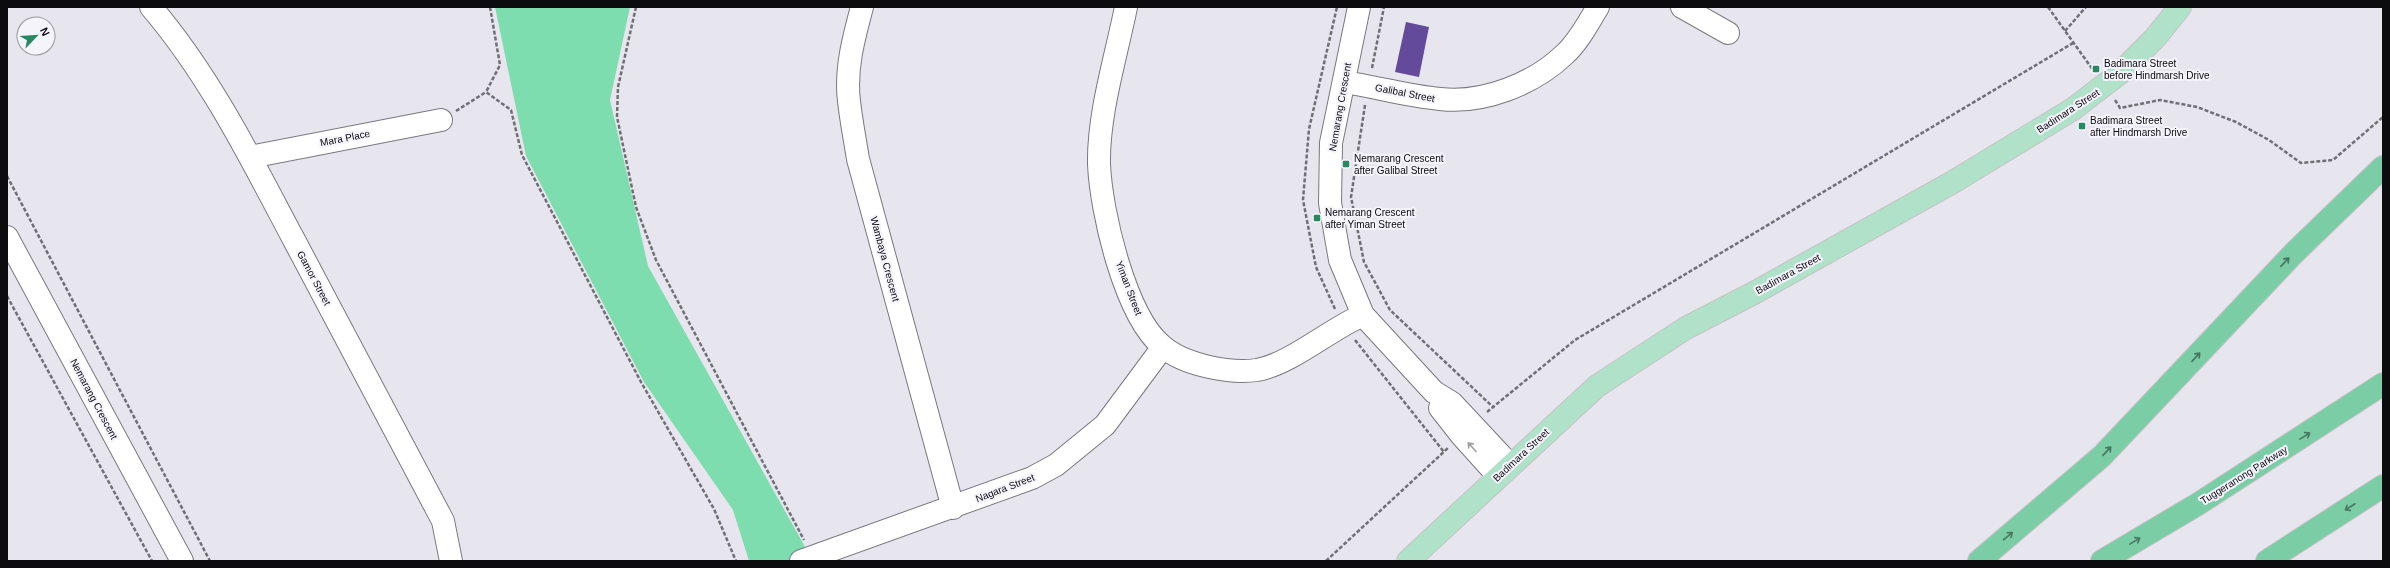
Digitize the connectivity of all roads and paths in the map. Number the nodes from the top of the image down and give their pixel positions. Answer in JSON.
{"nodes":[{"id":1,"x":151,"y":7,"type":"edge"},
{"id":2,"x":490,"y":7,"type":"edge"},
{"id":3,"x":636,"y":7,"type":"edge"},
{"id":4,"x":862,"y":7,"type":"edge"},
{"id":5,"x":1126,"y":7,"type":"edge"},
{"id":6,"x":1359,"y":7,"type":"edge"},
{"id":7,"x":1384,"y":7,"type":"edge"},
{"id":8,"x":1598,"y":7,"type":"edge"},
{"id":9,"x":1682,"y":7,"type":"edge"},
{"id":10,"x":2048,"y":7,"type":"edge"},
{"id":11,"x":2086,"y":7,"type":"edge"},
{"id":12,"x":2180,"y":7,"type":"edge"},
{"id":13,"x":2065,"y":31,"type":"junction"},
{"id":14,"x":1728,"y":33,"type":"dead end"},
{"id":15,"x":2073,"y":43,"type":"junction"},
{"id":16,"x":1344,"y":82,"type":"junction"},
{"id":17,"x":1368,"y":86,"type":"junction"},
{"id":18,"x":2105,"y":86,"type":"junction"},
{"id":19,"x":486,"y":92,"type":"junction"},
{"id":20,"x":2383,"y":117,"type":"edge"},
{"id":21,"x":441,"y":120,"type":"joint"},
{"id":22,"x":250,"y":157,"type":"junction"},
{"id":23,"x":2383,"y":167,"type":"edge"},
{"id":24,"x":7,"y":176,"type":"edge"},
{"id":25,"x":7,"y":237,"type":"edge"},
{"id":26,"x":7,"y":296,"type":"edge"},
{"id":27,"x":1363,"y":314,"type":"junction"},
{"id":28,"x":1163,"y":347,"type":"junction"},
{"id":29,"x":2383,"y":384,"type":"edge"},
{"id":30,"x":1444,"y":452,"type":"dead end"},
{"id":31,"x":1504,"y":470,"type":"junction"},
{"id":32,"x":2383,"y":486,"type":"edge"},
{"id":33,"x":953,"y":508,"type":"junction"},
{"id":34,"x":803,"y":553,"type":"edge"},
{"id":35,"x":152,"y":561,"type":"edge"},
{"id":36,"x":182,"y":561,"type":"edge"},
{"id":37,"x":210,"y":561,"type":"edge"},
{"id":38,"x":451,"y":561,"type":"edge"},
{"id":39,"x":736,"y":561,"type":"edge"},
{"id":40,"x":1326,"y":561,"type":"edge"},
{"id":41,"x":1408,"y":561,"type":"edge"},
{"id":42,"x":1979,"y":561,"type":"edge"},
{"id":43,"x":2102,"y":561,"type":"edge"},
{"id":44,"x":2267,"y":561,"type":"edge"}],
"edges":[{"from":1,"to":22,"type":"street","name":"Gamor Street"},
{"from":2,"to":19,"type":"path"},
{"from":3,"to":34,"type":"path"},
{"from":4,"to":33,"type":"street","name":"Wambaya Crescent"},
{"from":5,"to":28,"type":"street","name":"Yiman Street"},
{"from":6,"to":16,"type":"street","name":"Nemarang Crescent"},
{"from":7,"to":17,"type":"path"},
{"from":8,"to":17,"type":"street","name":"Galibal Street"},
{"from":9,"to":14,"type":"street"},
{"from":10,"to":13,"type":"path"},
{"from":11,"to":13,"type":"path"},
{"from":12,"to":18,"type":"main road","name":"Badimara Street"},
{"from":13,"to":15,"type":"path"},
{"from":15,"to":17,"type":"path"},
{"from":15,"to":18,"type":"path"},
{"from":16,"to":17,"type":"street","name":"Galibal Street"},
{"from":16,"to":27,"type":"street","name":"Nemarang Crescent"},
{"from":18,"to":20,"type":"path"},
{"from":18,"to":31,"type":"main road","name":"Badimara Street"},
{"from":19,"to":21,"type":"path"},
{"from":19,"to":39,"type":"path"},
{"from":21,"to":22,"type":"street","name":"Mara Place"},
{"from":22,"to":38,"type":"street","name":"Gamor Street"},
{"from":42,"to":23,"type":"highway","one_way":true},
{"from":24,"to":37,"type":"path"},
{"from":25,"to":36,"type":"street","name":"Nemarang Crescent"},
{"from":26,"to":35,"type":"path"},
{"from":27,"to":28,"type":"street","name":"Yiman Street"},
{"from":27,"to":31,"type":"street","name":"Nemarang Crescent"},
{"from":28,"to":33,"type":"street","name":"Nagara Street"},
{"from":43,"to":29,"type":"highway","name":"Tuggeranong Parkway","one_way":true},
{"from":30,"to":40,"type":"path"},
{"from":31,"to":41,"type":"main road","name":"Badimara Street"},
{"from":32,"to":44,"type":"highway","one_way":true},
{"from":33,"to":34,"type":"street","name":"Nagara Street"}]}
